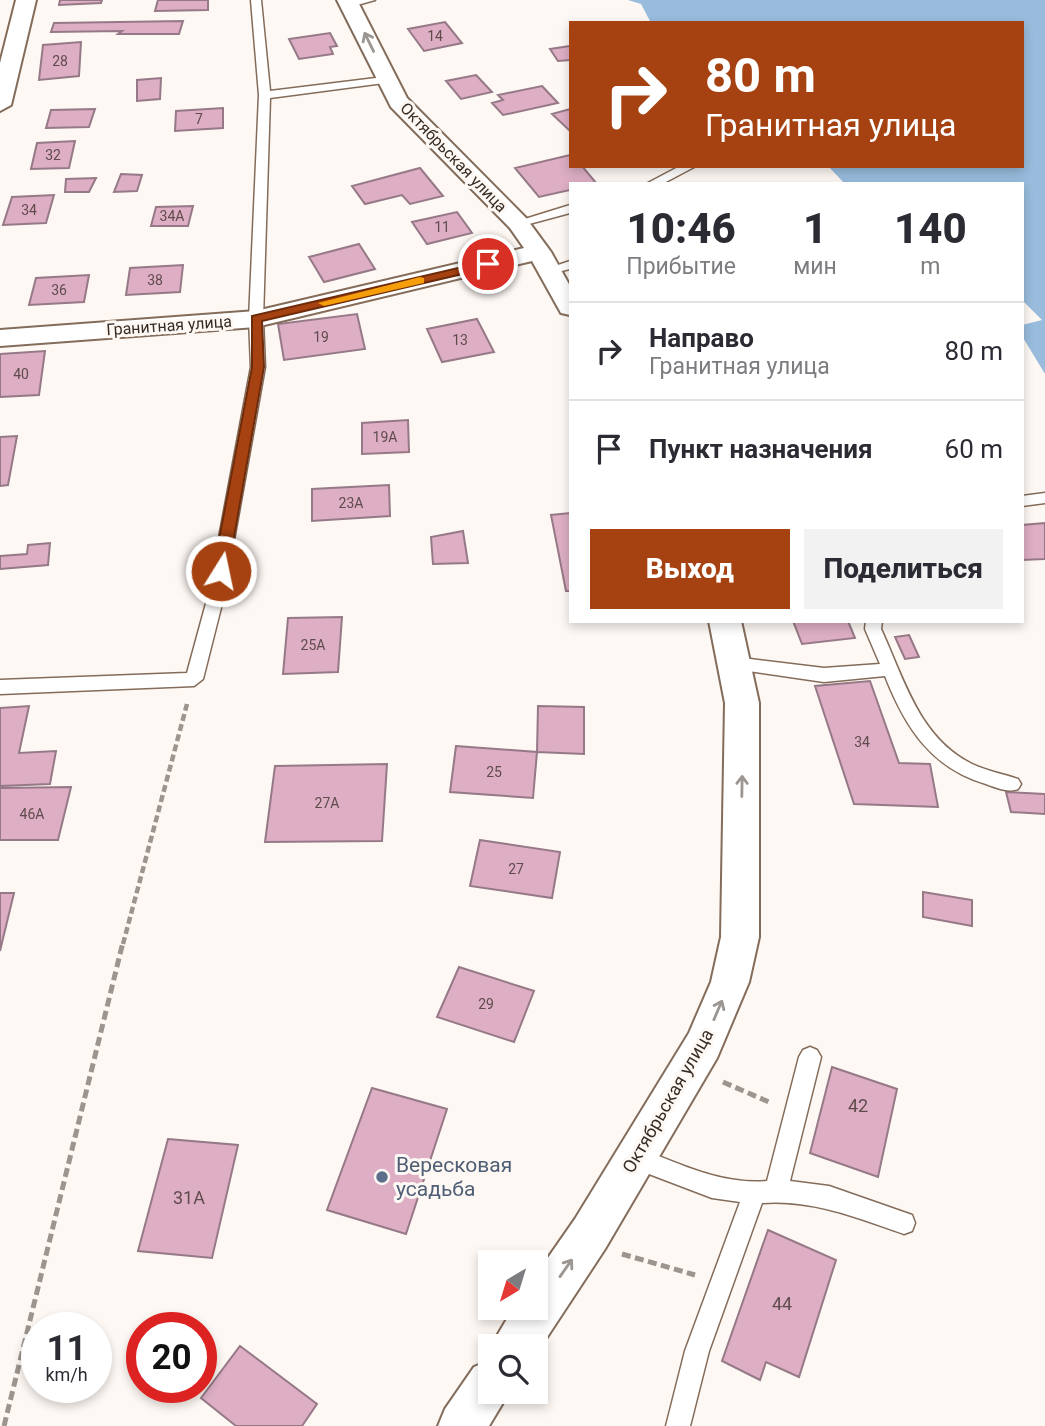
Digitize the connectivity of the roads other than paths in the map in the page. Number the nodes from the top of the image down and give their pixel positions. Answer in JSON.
{"nodes":[{"id":1,"x":26,"y":0,"type":"edge"},
{"id":2,"x":256,"y":0,"type":"edge"},
{"id":3,"x":356,"y":1,"type":"edge"},
{"id":4,"x":4,"y":71,"type":"edge"},
{"id":5,"x":384,"y":80,"type":"junction"},
{"id":6,"x":265,"y":95,"type":"junction"},
{"id":7,"x":0,"y":105,"type":"edge"},
{"id":8,"x":686,"y":168,"type":"edge"},
{"id":9,"x":656,"y":182,"type":"edge"},
{"id":10,"x":569,"y":209,"type":"edge"},
{"id":11,"x":519,"y":223,"type":"junction"},
{"id":12,"x":553,"y":262,"type":"edge"},
{"id":13,"x":569,"y":305,"type":"edge"},
{"id":14,"x":256,"y":319,"type":"junction"},
{"id":15,"x":0,"y":338,"type":"edge"},
{"id":16,"x":1045,"y":498,"type":"edge"},
{"id":17,"x":1024,"y":501,"type":"edge"},
{"id":18,"x":725,"y":623,"type":"edge"},
{"id":19,"x":874,"y":623,"type":"edge"},
{"id":20,"x":734,"y":663,"type":"junction"},
{"id":21,"x":891,"y":669,"type":"junction"},
{"id":22,"x":0,"y":687,"type":"edge"},
{"id":23,"x":1012,"y":784,"type":"dead end"},
{"id":24,"x":810,"y":1057,"type":"dead end"},
{"id":25,"x":636,"y":1158,"type":"junction"},
{"id":26,"x":765,"y":1192,"type":"junction"},
{"id":27,"x":904,"y":1223,"type":"dead end"},
{"id":28,"x":522,"y":1334,"type":"edge"},
{"id":29,"x":478,"y":1401,"type":"edge"},
{"id":30,"x":462,"y":1426,"type":"edge"},
{"id":31,"x":678,"y":1426,"type":"edge"}],
"edges":[{"from":1,"to":4,"type":"street"},
{"from":2,"to":6,"type":"lane"},
{"from":5,"to":3,"type":"street","name":"Октябрьская улица","one_way":true},
{"from":4,"to":7,"type":"street"},
{"from":5,"to":6,"type":"lane"},
{"from":5,"to":11,"type":"street","name":"Октябрьская улица"},
{"from":6,"to":14,"type":"lane"},
{"from":8,"to":9,"type":"lane"},
{"from":10,"to":11,"type":"lane"},
{"from":11,"to":12,"type":"street","name":"Октябрьская улица"},
{"from":12,"to":13,"type":"street","name":"Октябрьская улица"},
{"from":12,"to":14,"type":"street","name":"Гранитная улица"},
{"from":14,"to":15,"type":"street","name":"Гранитная улица"},
{"from":14,"to":22,"type":"lane"},
{"from":16,"to":17,"type":"lane"},
{"from":18,"to":20,"type":"street","name":"Октябрьская улица"},
{"from":19,"to":21,"type":"lane"},
{"from":20,"to":21,"type":"lane"},
{"from":25,"to":20,"type":"street","name":"Октябрьская улица","one_way":true},
{"from":21,"to":23,"type":"lane"},
{"from":24,"to":26,"type":"lane"},
{"from":25,"to":26,"type":"lane"},
{"from":28,"to":25,"type":"street","name":"Октябрьская улица","one_way":true},
{"from":26,"to":27,"type":"lane"},
{"from":26,"to":31,"type":"lane"},
{"from":29,"to":30,"type":"street"}]}
